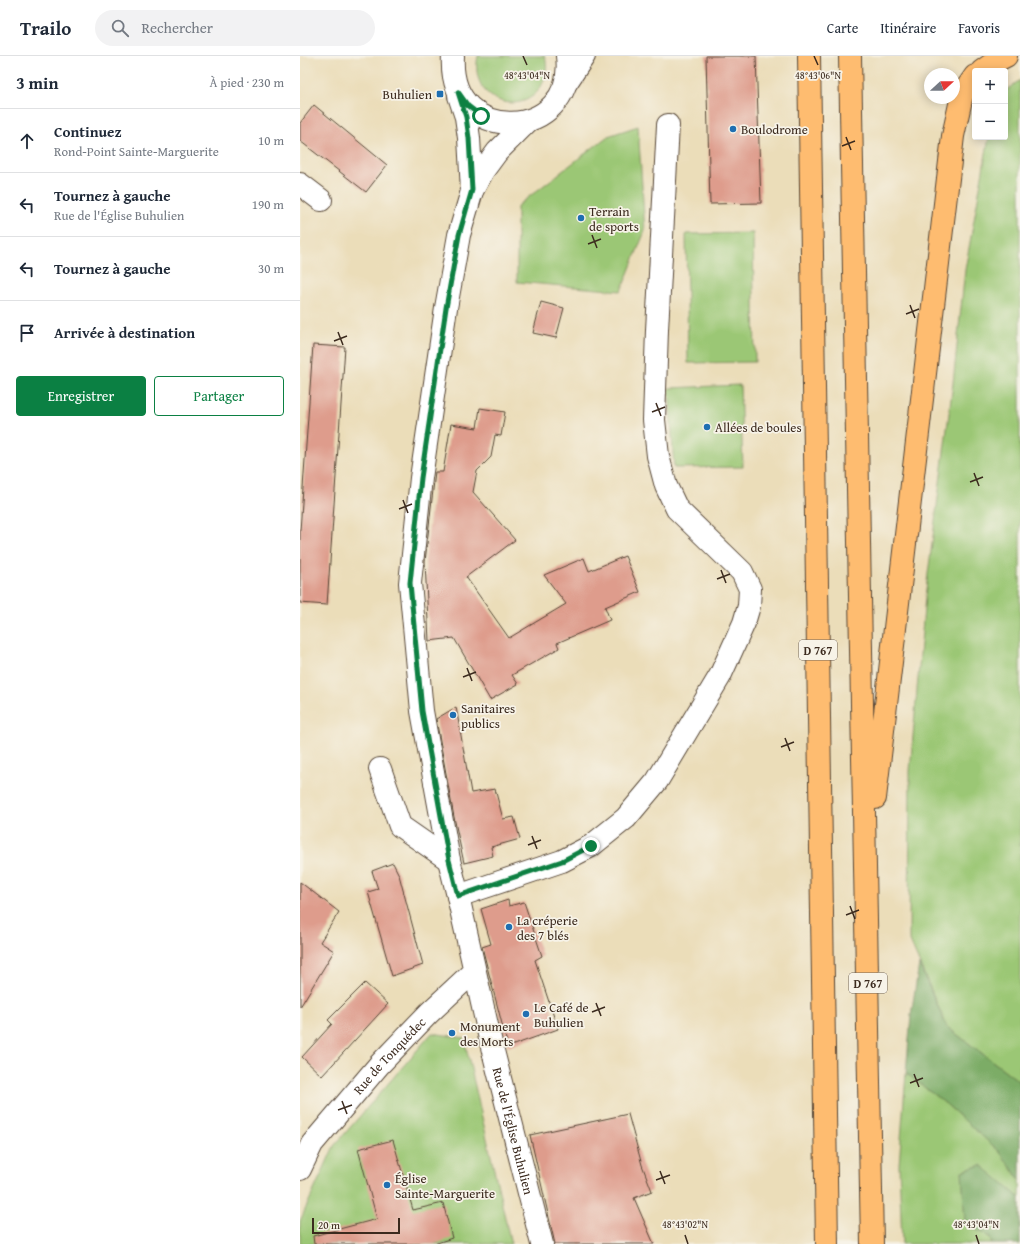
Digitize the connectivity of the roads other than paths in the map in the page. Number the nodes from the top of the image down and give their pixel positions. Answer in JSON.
{"nodes":[{"id":1,"x":452,"y":56,"type":"edge"},
{"id":2,"x":567,"y":56,"type":"edge"},
{"id":3,"x":584,"y":56,"type":"edge"},
{"id":4,"x":809,"y":56,"type":"edge"},
{"id":5,"x":850,"y":56,"type":"edge"},
{"id":6,"x":1006,"y":56,"type":"edge"},
{"id":7,"x":986,"y":68,"type":"edge"},
{"id":8,"x":972,"y":80,"type":"edge"},
{"id":9,"x":566,"y":82,"type":"junction"},
{"id":10,"x":458,"y":92,"type":"junction"},
{"id":11,"x":528,"y":121,"type":"junction"},
{"id":12,"x":668,"y":125,"type":"dead end"},
{"id":13,"x":300,"y":184,"type":"edge"},
{"id":14,"x":472,"y":190,"type":"junction"},
{"id":15,"x":321,"y":200,"type":"dead end"},
{"id":16,"x":380,"y":769,"type":"dead end"},
{"id":17,"x":449,"y":860,"type":"junction"},
{"id":18,"x":865,"y":883,"type":"junction"},
{"id":19,"x":458,"y":896,"type":"junction"},
{"id":20,"x":474,"y":971,"type":"junction"},
{"id":21,"x":306,"y":1140,"type":"edge"},
{"id":22,"x":300,"y":1169,"type":"edge"},
{"id":23,"x":542,"y":1244,"type":"edge"},
{"id":24,"x":827,"y":1244,"type":"edge"},
{"id":25,"x":872,"y":1244,"type":"edge"}],
"edges":[{"from":1,"to":10,"type":"street","name":"Rue de l'Église Buhulien"},
{"from":2,"to":9,"type":"street"},
{"from":3,"to":9,"type":"street"},
{"from":4,"to":24,"type":"highway","number":"D 767"},
{"from":5,"to":18,"type":"highway","number":"D 767"},
{"from":6,"to":7,"type":"highway"},
{"from":8,"to":18,"type":"highway","number":"D 767"},
{"from":9,"to":11,"type":"street"},
{"from":10,"to":11,"type":"street"},
{"from":10,"to":14,"type":"street","name":"Rue de l'Église Buhulien"},
{"from":11,"to":14,"type":"street","name":"Rue de l'Église Buhulien"},
{"from":12,"to":19,"type":"street"},
{"from":13,"to":15,"type":"street"},
{"from":14,"to":17,"type":"street","name":"Rue de l'Église Buhulien"},
{"from":16,"to":17,"type":"street"},
{"from":17,"to":19,"type":"street","name":"Rue de l'Église Buhulien"},
{"from":18,"to":25,"type":"highway","number":"D 767"},
{"from":19,"to":20,"type":"street","name":"Rue de l'Église Buhulien"},
{"from":20,"to":21,"type":"street","name":"Rue de Tonquédec"},
{"from":20,"to":23,"type":"street","name":"Rue de l'Église Buhulien"},
{"from":21,"to":22,"type":"street","name":"Rue de Tonquédec"}]}
